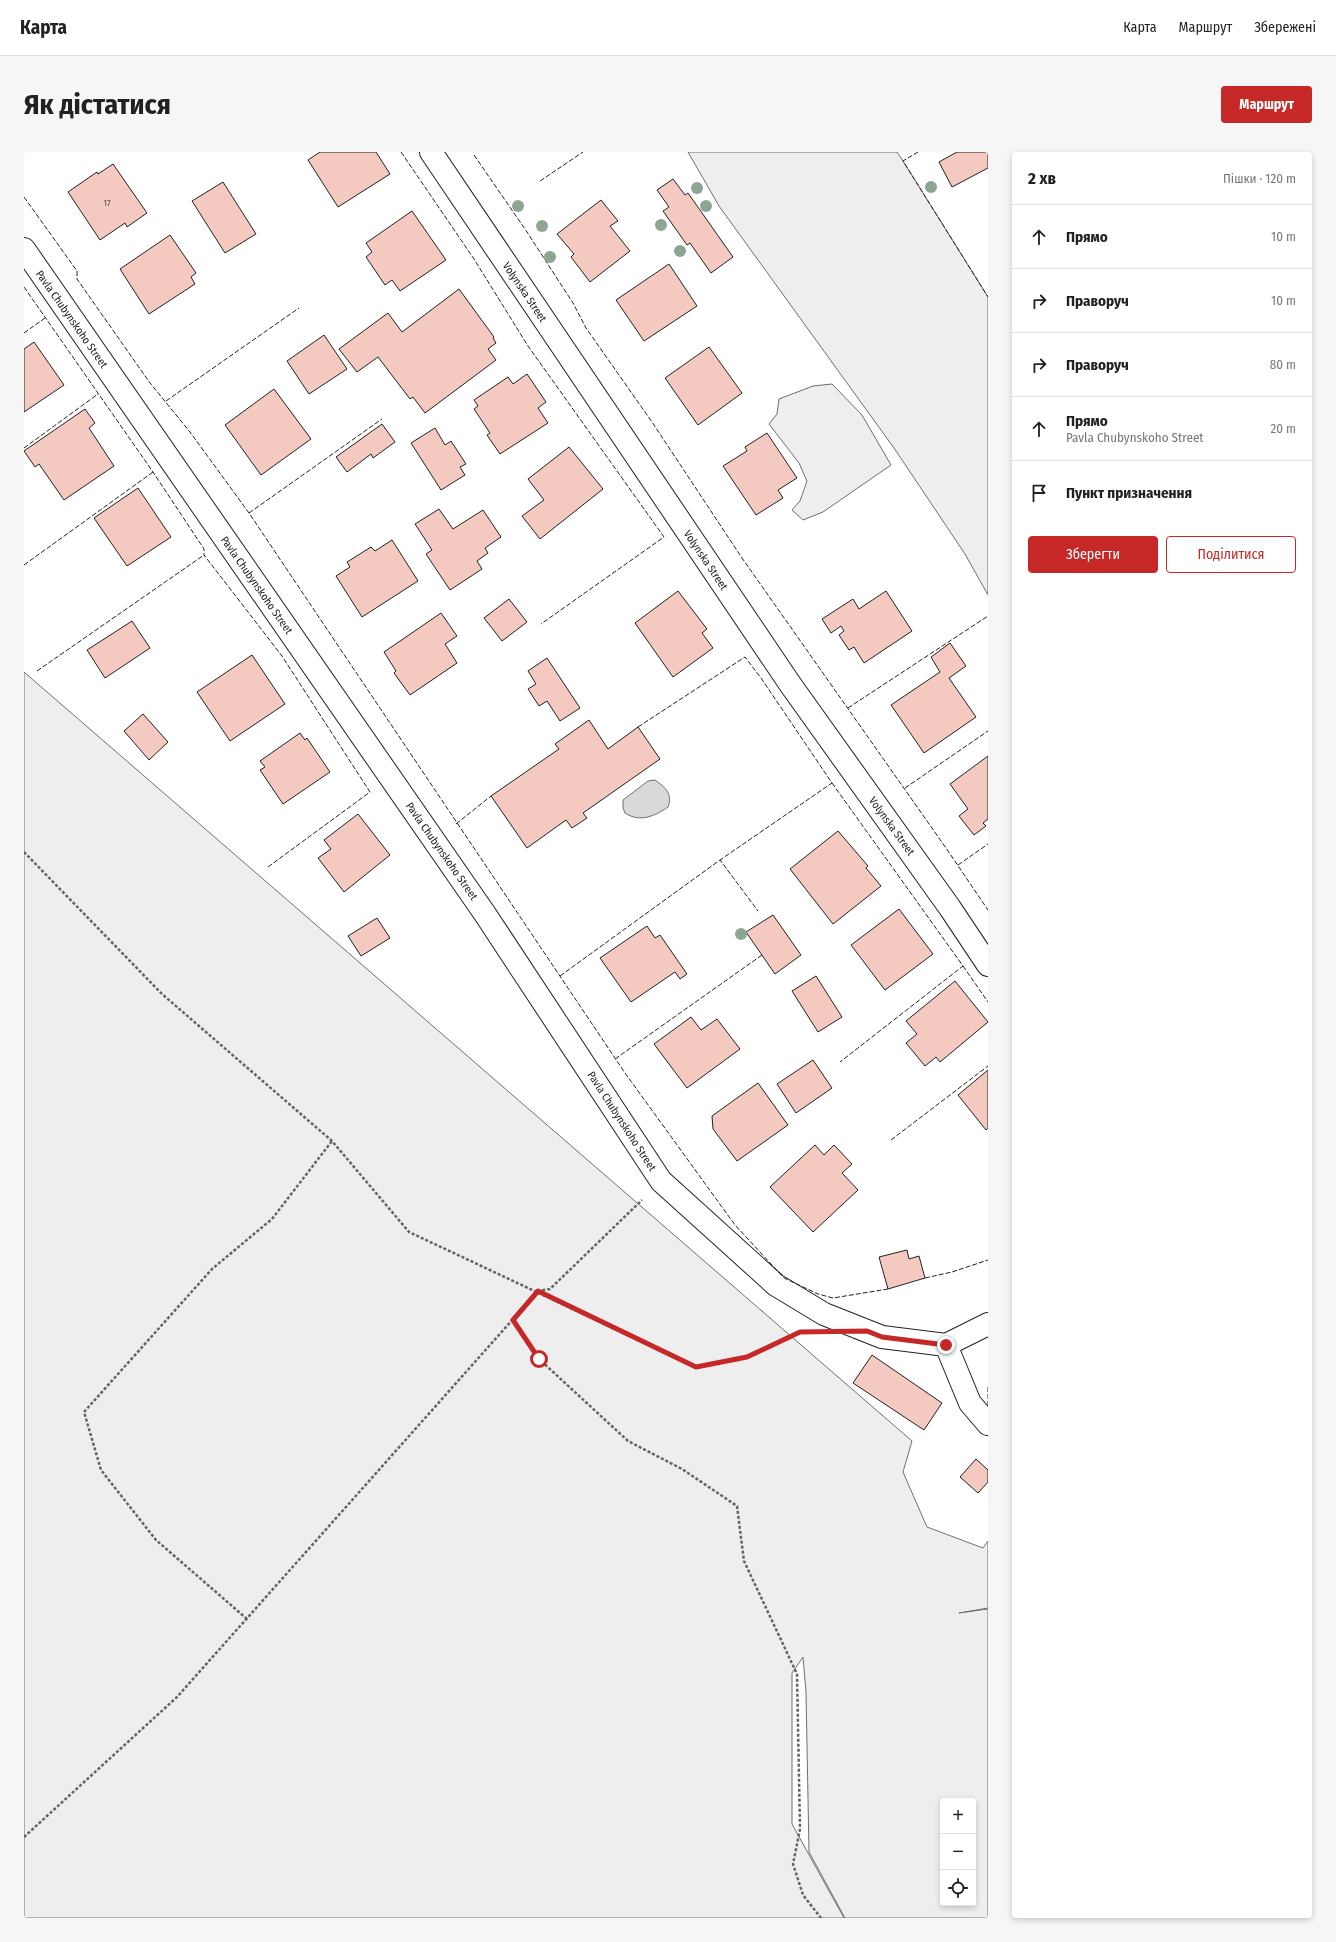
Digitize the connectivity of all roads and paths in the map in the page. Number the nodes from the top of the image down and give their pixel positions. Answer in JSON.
{"nodes":[{"id":1,"x":430,"y":152,"type":"edge"},
{"id":2,"x":24,"y":249,"type":"edge"},
{"id":3,"x":24,"y":852,"type":"edge"},
{"id":4,"x":988,"y":965,"type":"edge"},
{"id":5,"x":332,"y":1141,"type":"junction"},
{"id":6,"x":661,"y":1181,"type":"junction"},
{"id":7,"x":538,"y":1291,"type":"junction"},
{"id":8,"x":513,"y":1320,"type":"junction"},
{"id":9,"x":988,"y":1324,"type":"edge"},
{"id":10,"x":808,"y":1332,"type":"dead end"},
{"id":11,"x":946,"y":1345,"type":"junction"},
{"id":12,"x":988,"y":1424,"type":"edge"},
{"id":13,"x":247,"y":1619,"type":"junction"},
{"id":14,"x":24,"y":1837,"type":"edge"},
{"id":15,"x":821,"y":1918,"type":"edge"}],
"edges":[{"from":1,"to":4,"type":"street","name":"Volynska Street"},
{"from":2,"to":6,"type":"street","name":"Pavla Chubynskoho Street"},
{"from":3,"to":5,"type":"path"},
{"from":5,"to":7,"type":"path"},
{"from":5,"to":13,"type":"path"},
{"from":6,"to":7,"type":"path"},
{"from":6,"to":11,"type":"street","name":"Pavla Chubynskoho Street"},
{"from":7,"to":8,"type":"path"},
{"from":7,"to":10,"type":"path"},
{"from":8,"to":13,"type":"path"},
{"from":8,"to":15,"type":"path"},
{"from":9,"to":11,"type":"street"},
{"from":11,"to":12,"type":"street"},
{"from":13,"to":14,"type":"path"}]}
